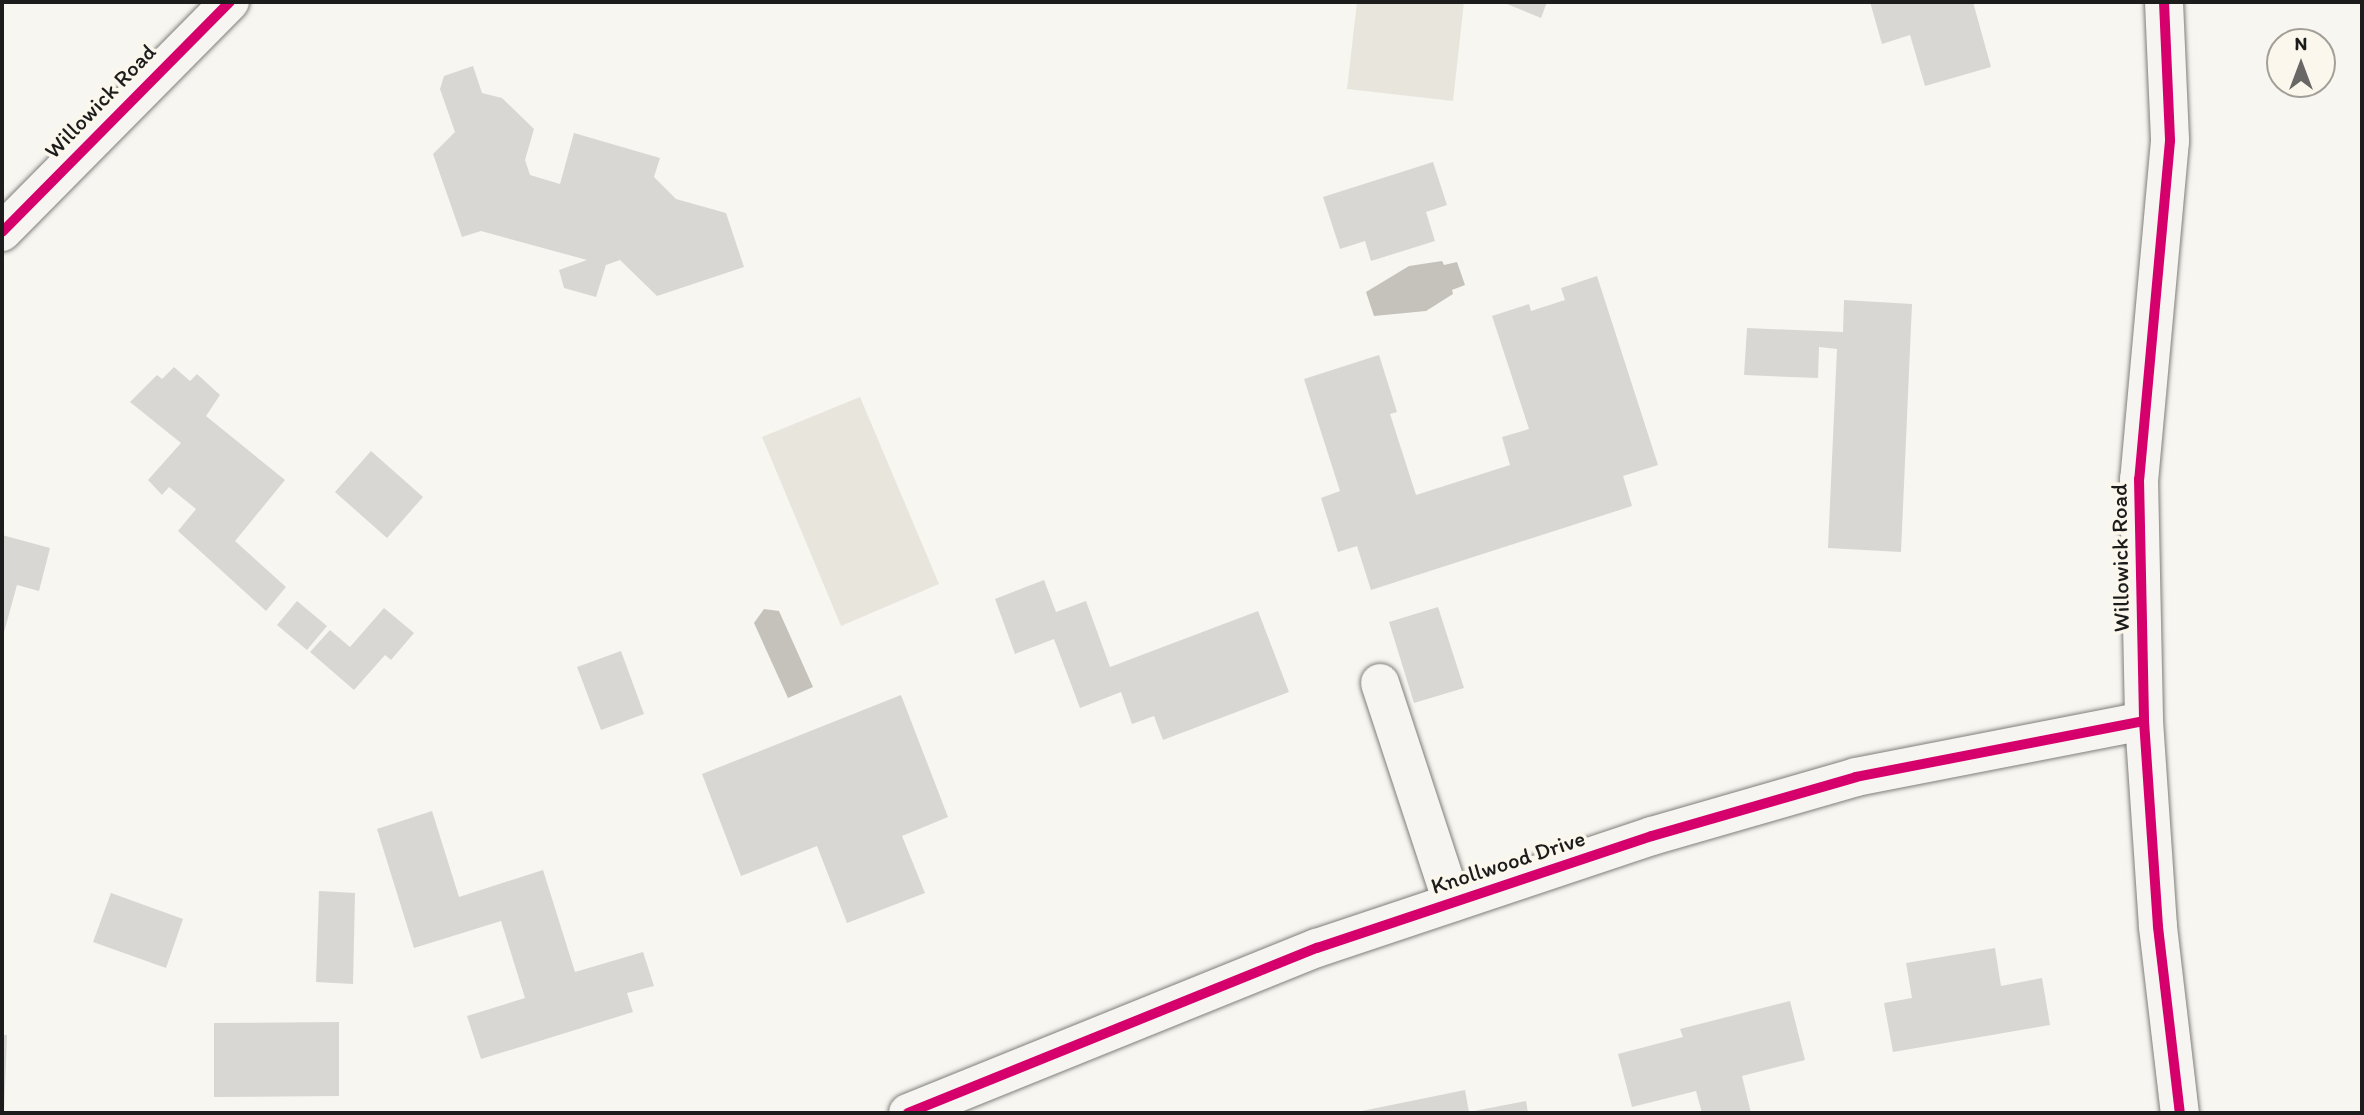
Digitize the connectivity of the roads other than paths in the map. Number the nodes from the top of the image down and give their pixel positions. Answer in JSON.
{"nodes":[{"id":1,"x":230,"y":2,"type":"edge"},
{"id":2,"x":2164,"y":2,"type":"edge"},
{"id":3,"x":2,"y":232,"type":"edge"},
{"id":4,"x":1380,"y":683,"type":"dead end"},
{"id":5,"x":2144,"y":721,"type":"junction"},
{"id":6,"x":1452,"y":902,"type":"junction"},
{"id":7,"x":908,"y":1113,"type":"edge"},
{"id":8,"x":2180,"y":1113,"type":"edge"}],
"edges":[{"from":1,"to":3,"type":"street","name":"Willowick Road"},
{"from":2,"to":5,"type":"street","name":"Willowick Road"},
{"from":4,"to":6,"type":"street"},
{"from":5,"to":6,"type":"street","name":"Knollwood Drive"},
{"from":5,"to":8,"type":"street","name":"Willowick Road"},
{"from":6,"to":7,"type":"street","name":"Knollwood Drive"}]}
